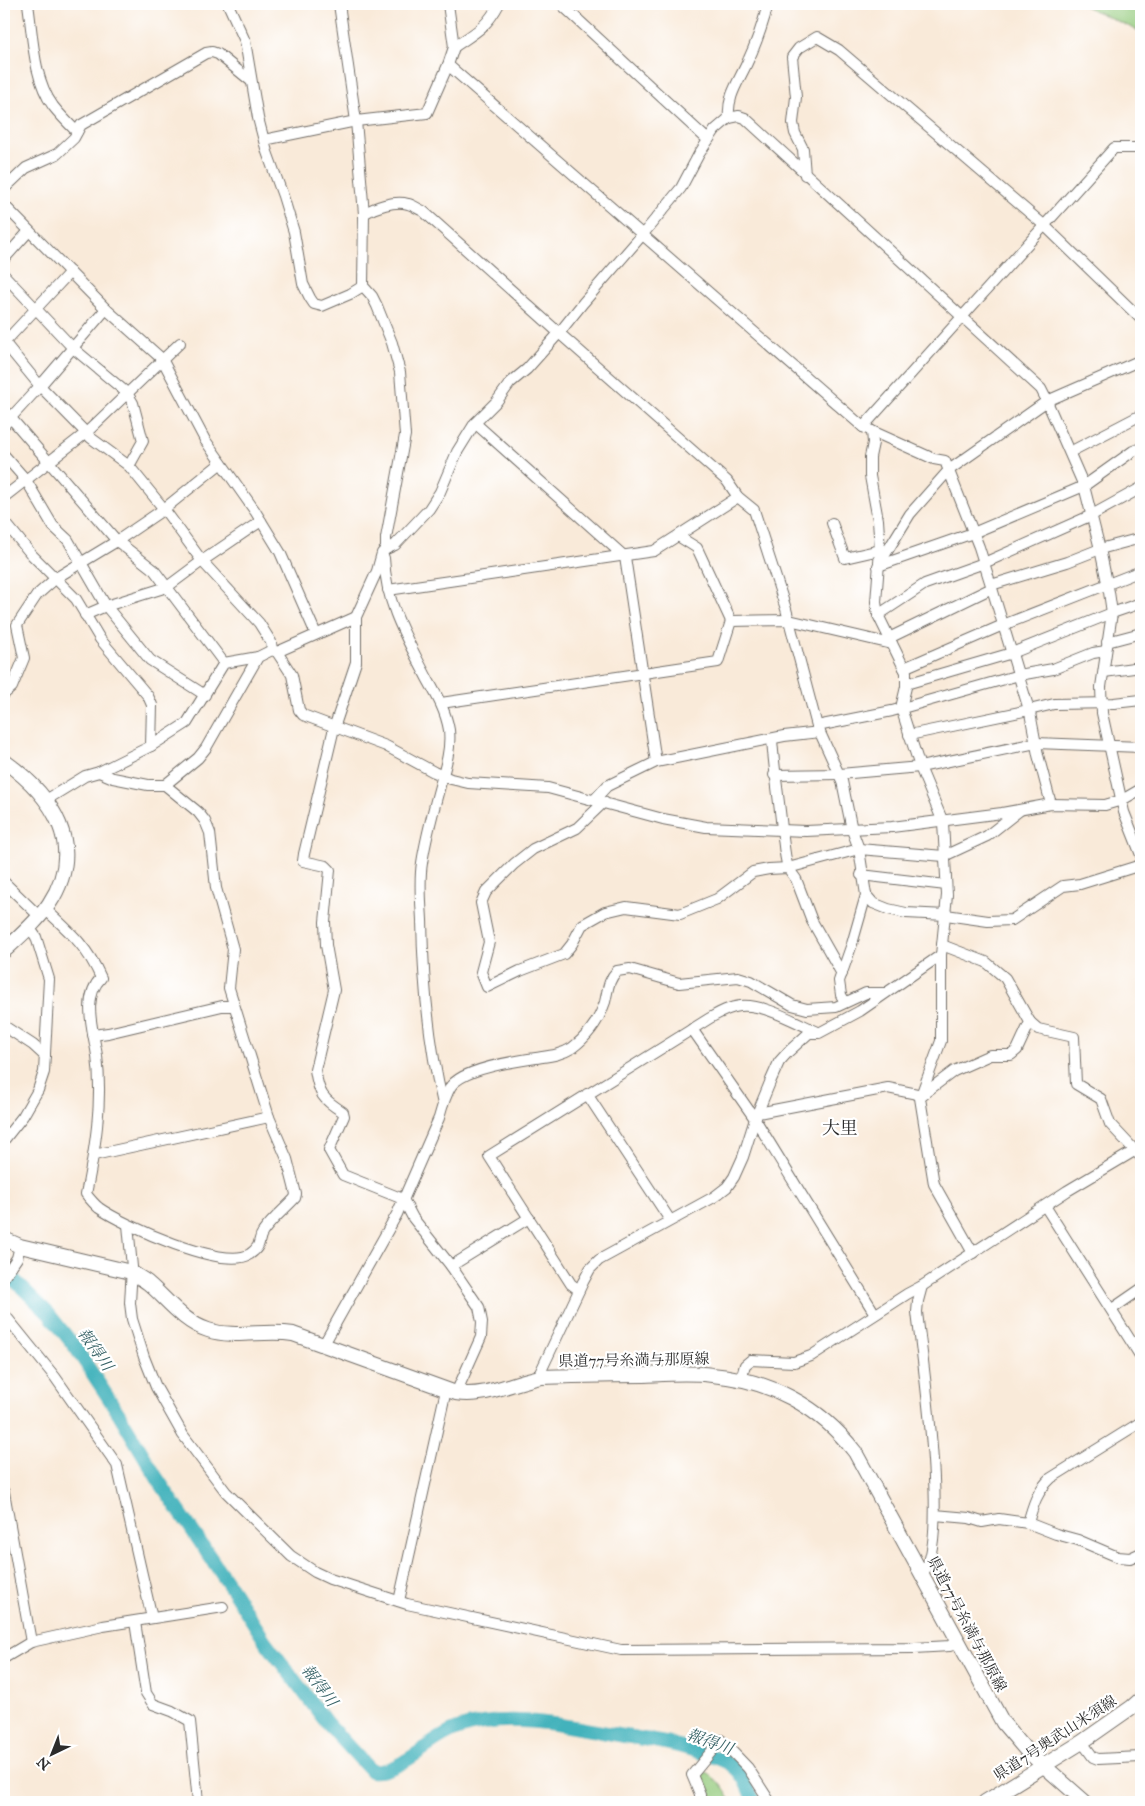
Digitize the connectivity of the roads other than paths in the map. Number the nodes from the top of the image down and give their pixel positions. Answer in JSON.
{"nodes":[{"id":1,"x":28,"y":4,"type":"edge"},
{"id":2,"x":228,"y":4,"type":"edge"},
{"id":3,"x":339,"y":4,"type":"edge"},
{"id":4,"x":448,"y":4,"type":"edge"},
{"id":5,"x":499,"y":4,"type":"edge"},
{"id":6,"x":561,"y":4,"type":"edge"},
{"id":7,"x":768,"y":4,"type":"edge"},
{"id":8,"x":454,"y":47,"type":"junction"},
{"id":9,"x":448,"y":65,"type":"junction"},
{"id":10,"x":251,"y":80,"type":"junction"},
{"id":11,"x":729,"y":118,"type":"junction"},
{"id":12,"x":356,"y":121,"type":"junction"},
{"id":13,"x":77,"y":132,"type":"junction"},
{"id":14,"x":264,"y":140,"type":"junction"},
{"id":15,"x":708,"y":140,"type":"junction"},
{"id":16,"x":1141,"y":148,"type":"edge"},
{"id":17,"x":805,"y":174,"type":"junction"},
{"id":18,"x":4,"y":189,"type":"edge"},
{"id":19,"x":4,"y":205,"type":"edge"},
{"id":20,"x":364,"y":214,"type":"junction"},
{"id":21,"x":1045,"y":226,"type":"junction"},
{"id":22,"x":29,"y":231,"type":"junction"},
{"id":23,"x":643,"y":234,"type":"junction"},
{"id":24,"x":4,"y":259,"type":"edge"},
{"id":25,"x":70,"y":272,"type":"junction"},
{"id":26,"x":4,"y":275,"type":"edge"},
{"id":27,"x":364,"y":286,"type":"junction"},
{"id":28,"x":36,"y":309,"type":"junction"},
{"id":29,"x":106,"y":309,"type":"junction"},
{"id":30,"x":963,"y":318,"type":"junction"},
{"id":31,"x":1141,"y":318,"type":"edge"},
{"id":32,"x":559,"y":333,"type":"junction"},
{"id":33,"x":4,"y":343,"type":"edge"},
{"id":34,"x":180,"y":343,"type":"dead end"},
{"id":35,"x":73,"y":348,"type":"junction"},
{"id":36,"x":162,"y":359,"type":"junction"},
{"id":37,"x":1141,"y":360,"type":"edge"},
{"id":38,"x":40,"y":386,"type":"junction"},
{"id":39,"x":127,"y":393,"type":"junction"},
{"id":40,"x":1047,"y":401,"type":"junction"},
{"id":41,"x":1141,"y":415,"type":"edge"},
{"id":42,"x":6,"y":418,"type":"edge"},
{"id":43,"x":475,"y":423,"type":"junction"},
{"id":44,"x":868,"y":429,"type":"junction"},
{"id":45,"x":86,"y":432,"type":"junction"},
{"id":46,"x":1141,"y":448,"type":"edge"},
{"id":47,"x":1070,"y":452,"type":"junction"},
{"id":48,"x":4,"y":455,"type":"edge"},
{"id":49,"x":49,"y":462,"type":"junction"},
{"id":50,"x":221,"y":463,"type":"junction"},
{"id":51,"x":129,"y":466,"type":"junction"},
{"id":52,"x":949,"y":470,"type":"junction"},
{"id":53,"x":26,"y":480,"type":"junction"},
{"id":54,"x":1084,"y":486,"type":"junction"},
{"id":55,"x":1141,"y":488,"type":"edge"},
{"id":56,"x":4,"y":497,"type":"edge"},
{"id":57,"x":738,"y":497,"type":"junction"},
{"id":58,"x":164,"y":509,"type":"junction"},
{"id":59,"x":1092,"y":516,"type":"junction"},
{"id":60,"x":4,"y":521,"type":"edge"},
{"id":61,"x":261,"y":521,"type":"junction"},
{"id":62,"x":832,"y":523,"type":"dead end"},
{"id":63,"x":974,"y":533,"type":"junction"},
{"id":64,"x":678,"y":536,"type":"junction"},
{"id":65,"x":1141,"y":538,"type":"edge"},
{"id":66,"x":118,"y":541,"type":"junction"},
{"id":67,"x":1100,"y":548,"type":"junction"},
{"id":68,"x":880,"y":550,"type":"junction"},
{"id":69,"x":384,"y":551,"type":"junction"},
{"id":70,"x":625,"y":556,"type":"junction"},
{"id":71,"x":202,"y":562,"type":"junction"},
{"id":72,"x":81,"y":563,"type":"junction"},
{"id":73,"x":984,"y":563,"type":"junction"},
{"id":74,"x":878,"y":566,"type":"junction"},
{"id":75,"x":1141,"y":571,"type":"edge"},
{"id":76,"x":56,"y":578,"type":"junction"},
{"id":77,"x":1108,"y":584,"type":"junction"},
{"id":78,"x":992,"y":586,"type":"junction"},
{"id":79,"x":167,"y":587,"type":"junction"},
{"id":80,"x":388,"y":590,"type":"junction"},
{"id":81,"x":1141,"y":603,"type":"edge"},
{"id":82,"x":106,"y":606,"type":"junction"},
{"id":83,"x":1112,"y":613,"type":"junction"},
{"id":84,"x":85,"y":615,"type":"junction"},
{"id":85,"x":878,"y":615,"type":"junction"},
{"id":86,"x":356,"y":617,"type":"junction"},
{"id":87,"x":789,"y":620,"type":"junction"},
{"id":88,"x":731,"y":621,"type":"junction"},
{"id":89,"x":1003,"y":625,"type":"junction"},
{"id":90,"x":1141,"y":633,"type":"edge"},
{"id":91,"x":316,"y":634,"type":"junction"},
{"id":92,"x":891,"y":641,"type":"junction"},
{"id":93,"x":1107,"y":646,"type":"junction"},
{"id":94,"x":274,"y":651,"type":"junction"},
{"id":95,"x":1012,"y":653,"type":"junction"},
{"id":96,"x":258,"y":657,"type":"junction"},
{"id":97,"x":224,"y":663,"type":"junction"},
{"id":98,"x":1141,"y":667,"type":"edge"},
{"id":99,"x":904,"y":668,"type":"junction"},
{"id":100,"x":642,"y":672,"type":"junction"},
{"id":101,"x":1104,"y":672,"type":"junction"},
{"id":102,"x":1019,"y":675,"type":"junction"},
{"id":103,"x":906,"y":684,"type":"junction"},
{"id":104,"x":4,"y":694,"type":"edge"},
{"id":105,"x":205,"y":695,"type":"junction"},
{"id":106,"x":1141,"y":700,"type":"edge"},
{"id":107,"x":441,"y":703,"type":"junction"},
{"id":108,"x":1101,"y":703,"type":"junction"},
{"id":109,"x":901,"y":708,"type":"junction"},
{"id":110,"x":1029,"y":710,"type":"junction"},
{"id":111,"x":334,"y":728,"type":"junction"},
{"id":112,"x":819,"y":729,"type":"junction"},
{"id":113,"x":909,"y":735,"type":"junction"},
{"id":114,"x":772,"y":739,"type":"junction"},
{"id":115,"x":1036,"y":743,"type":"junction"},
{"id":116,"x":1108,"y":745,"type":"junction"},
{"id":117,"x":151,"y":746,"type":"junction"},
{"id":118,"x":1141,"y":747,"type":"edge"},
{"id":119,"x":4,"y":761,"type":"edge"},
{"id":120,"x":656,"y":762,"type":"junction"},
{"id":121,"x":920,"y":767,"type":"junction"},
{"id":122,"x":99,"y":772,"type":"junction"},
{"id":123,"x":840,"y":774,"type":"junction"},
{"id":124,"x":774,"y":775,"type":"junction"},
{"id":125,"x":442,"y":777,"type":"junction"},
{"id":126,"x":165,"y":785,"type":"junction"},
{"id":127,"x":1141,"y":789,"type":"edge"},
{"id":128,"x":46,"y":800,"type":"junction"},
{"id":129,"x":1122,"y":800,"type":"junction"},
{"id":130,"x":599,"y":801,"type":"junction"},
{"id":131,"x":1051,"y":804,"type":"junction"},
{"id":132,"x":1022,"y":808,"type":"junction"},
{"id":133,"x":943,"y":822,"type":"junction"},
{"id":134,"x":852,"y":830,"type":"junction"},
{"id":135,"x":783,"y":831,"type":"junction"},
{"id":136,"x":858,"y":848,"type":"junction"},
{"id":137,"x":1141,"y":855,"type":"edge"},
{"id":138,"x":944,"y":856,"type":"junction"},
{"id":139,"x":1141,"y":865,"type":"edge"},
{"id":140,"x":788,"y":868,"type":"junction"},
{"id":141,"x":861,"y":875,"type":"junction"},
{"id":142,"x":4,"y":882,"type":"edge"},
{"id":143,"x":946,"y":885,"type":"junction"},
{"id":144,"x":866,"y":895,"type":"junction"},
{"id":145,"x":42,"y":913,"type":"junction"},
{"id":146,"x":946,"y":915,"type":"junction"},
{"id":147,"x":29,"y":927,"type":"junction"},
{"id":148,"x":942,"y":950,"type":"junction"},
{"id":149,"x":4,"y":951,"type":"edge"},
{"id":150,"x":842,"y":974,"type":"junction"},
{"id":151,"x":885,"y":993,"type":"junction"},
{"id":152,"x":845,"y":1002,"type":"junction"},
{"id":153,"x":234,"y":1006,"type":"junction"},
{"id":154,"x":1030,"y":1022,"type":"junction"},
{"id":155,"x":4,"y":1026,"type":"edge"},
{"id":156,"x":692,"y":1029,"type":"junction"},
{"id":157,"x":819,"y":1032,"type":"junction"},
{"id":158,"x":94,"y":1035,"type":"junction"},
{"id":159,"x":45,"y":1056,"type":"junction"},
{"id":160,"x":586,"y":1094,"type":"junction"},
{"id":161,"x":922,"y":1095,"type":"junction"},
{"id":162,"x":443,"y":1104,"type":"junction"},
{"id":163,"x":756,"y":1116,"type":"junction"},
{"id":164,"x":270,"y":1117,"type":"junction"},
{"id":165,"x":4,"y":1140,"type":"edge"},
{"id":166,"x":1139,"y":1152,"type":"edge"},
{"id":167,"x":94,"y":1155,"type":"junction"},
{"id":168,"x":402,"y":1199,"type":"junction"},
{"id":169,"x":1045,"y":1206,"type":"junction"},
{"id":170,"x":529,"y":1218,"type":"junction"},
{"id":171,"x":670,"y":1220,"type":"junction"},
{"id":172,"x":128,"y":1225,"type":"junction"},
{"id":173,"x":4,"y":1239,"type":"edge"},
{"id":174,"x":20,"y":1246,"type":"junction"},
{"id":175,"x":973,"y":1253,"type":"junction"},
{"id":176,"x":451,"y":1266,"type":"junction"},
{"id":177,"x":132,"y":1272,"type":"junction"},
{"id":178,"x":4,"y":1277,"type":"edge"},
{"id":179,"x":922,"y":1286,"type":"junction"},
{"id":180,"x":1141,"y":1289,"type":"edge"},
{"id":181,"x":579,"y":1290,"type":"junction"},
{"id":182,"x":1112,"y":1309,"type":"junction"},
{"id":183,"x":4,"y":1314,"type":"edge"},
{"id":184,"x":875,"y":1314,"type":"junction"},
{"id":185,"x":324,"y":1344,"type":"junction"},
{"id":186,"x":1141,"y":1357,"type":"edge"},
{"id":187,"x":541,"y":1377,"type":"junction"},
{"id":188,"x":741,"y":1379,"type":"junction"},
{"id":189,"x":451,"y":1391,"type":"junction"},
{"id":190,"x":1141,"y":1422,"type":"edge"},
{"id":191,"x":4,"y":1492,"type":"edge"},
{"id":192,"x":935,"y":1514,"type":"junction"},
{"id":193,"x":1028,"y":1523,"type":"junction"},
{"id":194,"x":1141,"y":1552,"type":"edge"},
{"id":195,"x":922,"y":1574,"type":"junction"},
{"id":196,"x":399,"y":1602,"type":"junction"},
{"id":197,"x":223,"y":1607,"type":"dead end"},
{"id":198,"x":152,"y":1618,"type":"junction"},
{"id":199,"x":135,"y":1622,"type":"junction"},
{"id":200,"x":31,"y":1642,"type":"junction"},
{"id":201,"x":958,"y":1642,"type":"junction"},
{"id":202,"x":4,"y":1658,"type":"edge"},
{"id":203,"x":1141,"y":1699,"type":"edge"},
{"id":204,"x":1082,"y":1742,"type":"junction"},
{"id":205,"x":1141,"y":1757,"type":"edge"},
{"id":206,"x":1043,"y":1766,"type":"junction"},
{"id":207,"x":198,"y":1802,"type":"edge"},
{"id":208,"x":700,"y":1802,"type":"edge"},
{"id":209,"x":770,"y":1802,"type":"edge"},
{"id":210,"x":985,"y":1802,"type":"edge"},
{"id":211,"x":1085,"y":1802,"type":"edge"}],
"edges":[{"from":1,"to":13,"type":"street"},
{"from":2,"to":10,"type":"street"},
{"from":3,"to":12,"type":"street"},
{"from":4,"to":8,"type":"street"},
{"from":5,"to":8,"type":"street"},
{"from":6,"to":15,"type":"street"},
{"from":7,"to":11,"type":"street"},
{"from":8,"to":9,"type":"street"},
{"from":9,"to":12,"type":"street"},
{"from":9,"to":23,"type":"street"},
{"from":10,"to":13,"type":"street"},
{"from":10,"to":14,"type":"street"},
{"from":11,"to":15,"type":"street"},
{"from":11,"to":17,"type":"street"},
{"from":12,"to":14,"type":"street"},
{"from":12,"to":20,"type":"street"},
{"from":13,"to":18,"type":"street"},
{"from":14,"to":27,"type":"street"},
{"from":15,"to":23,"type":"street"},
{"from":16,"to":21,"type":"street"},
{"from":17,"to":21,"type":"street"},
{"from":17,"to":30,"type":"street"},
{"from":19,"to":22,"type":"street"},
{"from":20,"to":27,"type":"street"},
{"from":20,"to":32,"type":"street"},
{"from":21,"to":30,"type":"street"},
{"from":21,"to":31,"type":"street"},
{"from":22,"to":24,"type":"street"},
{"from":22,"to":25,"type":"street"},
{"from":23,"to":32,"type":"street"},
{"from":23,"to":44,"type":"street"},
{"from":25,"to":28,"type":"street"},
{"from":25,"to":29,"type":"street"},
{"from":26,"to":28,"type":"street"},
{"from":27,"to":69,"type":"street"},
{"from":28,"to":33,"type":"street"},
{"from":28,"to":35,"type":"street"},
{"from":29,"to":35,"type":"street"},
{"from":29,"to":36,"type":"street"},
{"from":30,"to":40,"type":"street"},
{"from":30,"to":44,"type":"street"},
{"from":32,"to":43,"type":"street"},
{"from":32,"to":57,"type":"street"},
{"from":33,"to":38,"type":"street"},
{"from":34,"to":36,"type":"street"},
{"from":35,"to":38,"type":"street"},
{"from":35,"to":39,"type":"street"},
{"from":36,"to":39,"type":"street"},
{"from":36,"to":50,"type":"street"},
{"from":37,"to":40,"type":"street"},
{"from":38,"to":42,"type":"street"},
{"from":38,"to":45,"type":"street"},
{"from":39,"to":45,"type":"street"},
{"from":39,"to":51,"type":"street"},
{"from":40,"to":47,"type":"street"},
{"from":40,"to":52,"type":"street"},
{"from":41,"to":47,"type":"street"},
{"from":42,"to":49,"type":"street"},
{"from":43,"to":69,"type":"street"},
{"from":43,"to":70,"type":"street"},
{"from":44,"to":52,"type":"street"},
{"from":44,"to":68,"type":"street"},
{"from":45,"to":49,"type":"street"},
{"from":45,"to":51,"type":"street"},
{"from":46,"to":54,"type":"street"},
{"from":47,"to":54,"type":"street"},
{"from":48,"to":53,"type":"street"},
{"from":49,"to":53,"type":"street"},
{"from":49,"to":66,"type":"street"},
{"from":50,"to":58,"type":"street"},
{"from":50,"to":61,"type":"street"},
{"from":51,"to":58,"type":"street"},
{"from":52,"to":63,"type":"street"},
{"from":52,"to":74,"type":"street"},
{"from":53,"to":56,"type":"street"},
{"from":53,"to":72,"type":"street"},
{"from":54,"to":59,"type":"street"},
{"from":54,"to":63,"type":"street"},
{"from":55,"to":59,"type":"street"},
{"from":57,"to":64,"type":"street"},
{"from":57,"to":87,"type":"street"},
{"from":58,"to":66,"type":"street"},
{"from":58,"to":71,"type":"street"},
{"from":59,"to":67,"type":"street"},
{"from":59,"to":73,"type":"street"},
{"from":60,"to":76,"type":"street"},
{"from":61,"to":71,"type":"street"},
{"from":61,"to":91,"type":"street"},
{"from":62,"to":68,"type":"street"},
{"from":63,"to":73,"type":"street"},
{"from":63,"to":74,"type":"street"},
{"from":64,"to":70,"type":"street"},
{"from":64,"to":88,"type":"street"},
{"from":65,"to":67,"type":"street"},
{"from":66,"to":72,"type":"street"},
{"from":66,"to":79,"type":"street"},
{"from":67,"to":77,"type":"street"},
{"from":67,"to":78,"type":"street"},
{"from":68,"to":74,"type":"street"},
{"from":69,"to":80,"type":"street"},
{"from":69,"to":86,"type":"street"},
{"from":70,"to":80,"type":"street"},
{"from":70,"to":100,"type":"street"},
{"from":71,"to":79,"type":"street"},
{"from":71,"to":94,"type":"street"},
{"from":72,"to":76,"type":"street"},
{"from":72,"to":82,"type":"street"},
{"from":73,"to":78,"type":"street"},
{"from":73,"to":85,"type":"street"},
{"from":74,"to":85,"type":"street"},
{"from":75,"to":77,"type":"street"},
{"from":76,"to":84,"type":"street"},
{"from":76,"to":104,"type":"street"},
{"from":77,"to":83,"type":"street"},
{"from":77,"to":89,"type":"street"},
{"from":78,"to":89,"type":"street"},
{"from":78,"to":92,"type":"street"},
{"from":79,"to":82,"type":"street"},
{"from":79,"to":97,"type":"street"},
{"from":80,"to":107,"type":"street"},
{"from":81,"to":83,"type":"street"},
{"from":82,"to":84,"type":"street"},
{"from":82,"to":105,"type":"street"},
{"from":83,"to":93,"type":"street"},
{"from":83,"to":95,"type":"street"},
{"from":84,"to":117,"type":"street"},
{"from":85,"to":92,"type":"street"},
{"from":86,"to":91,"type":"street"},
{"from":86,"to":111,"type":"street"},
{"from":87,"to":88,"type":"street"},
{"from":87,"to":92,"type":"street"},
{"from":87,"to":112,"type":"street"},
{"from":88,"to":100,"type":"street"},
{"from":89,"to":95,"type":"street"},
{"from":89,"to":99,"type":"street"},
{"from":90,"to":93,"type":"street"},
{"from":91,"to":94,"type":"street"},
{"from":92,"to":99,"type":"street"},
{"from":93,"to":101,"type":"street"},
{"from":93,"to":102,"type":"street"},
{"from":94,"to":96,"type":"street"},
{"from":94,"to":111,"type":"street"},
{"from":95,"to":102,"type":"street"},
{"from":95,"to":103,"type":"street"},
{"from":96,"to":97,"type":"street"},
{"from":96,"to":126,"type":"street"},
{"from":97,"to":105,"type":"street"},
{"from":98,"to":101,"type":"street"},
{"from":99,"to":103,"type":"street"},
{"from":100,"to":107,"type":"street"},
{"from":100,"to":120,"type":"street"},
{"from":101,"to":108,"type":"street"},
{"from":102,"to":109,"type":"street"},
{"from":102,"to":110,"type":"street"},
{"from":103,"to":109,"type":"street"},
{"from":105,"to":117,"type":"street"},
{"from":106,"to":108,"type":"street"},
{"from":107,"to":125,"type":"street"},
{"from":108,"to":110,"type":"street"},
{"from":108,"to":116,"type":"street"},
{"from":109,"to":112,"type":"street"},
{"from":109,"to":113,"type":"street"},
{"from":110,"to":113,"type":"street"},
{"from":110,"to":115,"type":"street"},
{"from":111,"to":125,"type":"street"},
{"from":111,"to":168,"type":"street"},
{"from":112,"to":114,"type":"street"},
{"from":112,"to":123,"type":"street"},
{"from":113,"to":121,"type":"street"},
{"from":114,"to":120,"type":"street"},
{"from":114,"to":124,"type":"street"},
{"from":115,"to":116,"type":"street"},
{"from":115,"to":121,"type":"street"},
{"from":115,"to":131,"type":"street"},
{"from":116,"to":118,"type":"street"},
{"from":116,"to":129,"type":"street"},
{"from":117,"to":122,"type":"street"},
{"from":119,"to":128,"type":"main road"},
{"from":120,"to":130,"type":"street"},
{"from":121,"to":123,"type":"street"},
{"from":121,"to":133,"type":"street"},
{"from":122,"to":126,"type":"street"},
{"from":122,"to":128,"type":"street"},
{"from":123,"to":124,"type":"street"},
{"from":123,"to":134,"type":"street"},
{"from":124,"to":135,"type":"street"},
{"from":125,"to":130,"type":"street"},
{"from":125,"to":162,"type":"street"},
{"from":126,"to":153,"type":"street"},
{"from":127,"to":129,"type":"street"},
{"from":128,"to":145,"type":"main road"},
{"from":129,"to":131,"type":"street"},
{"from":129,"to":137,"type":"street"},
{"from":130,"to":135,"type":"street"},
{"from":130,"to":140,"type":"street"},
{"from":131,"to":132,"type":"street"},
{"from":132,"to":133,"type":"street"},
{"from":132,"to":138,"type":"street"},
{"from":133,"to":134,"type":"street"},
{"from":133,"to":138,"type":"street"},
{"from":134,"to":135,"type":"street"},
{"from":134,"to":136,"type":"street"},
{"from":135,"to":140,"type":"street"},
{"from":136,"to":138,"type":"street"},
{"from":136,"to":140,"type":"street"},
{"from":136,"to":141,"type":"street"},
{"from":138,"to":143,"type":"street"},
{"from":139,"to":146,"type":"street"},
{"from":140,"to":150,"type":"street"},
{"from":141,"to":143,"type":"street"},
{"from":141,"to":144,"type":"street"},
{"from":142,"to":145,"type":"street"},
{"from":143,"to":146,"type":"street"},
{"from":144,"to":146,"type":"street"},
{"from":144,"to":150,"type":"street"},
{"from":145,"to":147,"type":"main road"},
{"from":145,"to":158,"type":"street"},
{"from":146,"to":148,"type":"street"},
{"from":147,"to":149,"type":"main road"},
{"from":147,"to":159,"type":"street"},
{"from":148,"to":151,"type":"street"},
{"from":148,"to":154,"type":"street"},
{"from":148,"to":161,"type":"street"},
{"from":150,"to":152,"type":"street"},
{"from":151,"to":152,"type":"street"},
{"from":151,"to":157,"type":"street"},
{"from":152,"to":162,"type":"street"},
{"from":153,"to":158,"type":"street"},
{"from":153,"to":164,"type":"street"},
{"from":154,"to":161,"type":"street"},
{"from":154,"to":166,"type":"street"},
{"from":155,"to":159,"type":"street"},
{"from":156,"to":157,"type":"street"},
{"from":156,"to":160,"type":"street"},
{"from":156,"to":163,"type":"street"},
{"from":157,"to":163,"type":"street"},
{"from":158,"to":167,"type":"street"},
{"from":159,"to":165,"type":"street"},
{"from":160,"to":170,"type":"street"},
{"from":160,"to":171,"type":"street"},
{"from":161,"to":163,"type":"street"},
{"from":161,"to":175,"type":"street"},
{"from":162,"to":168,"type":"street"},
{"from":163,"to":171,"type":"street"},
{"from":163,"to":184,"type":"street"},
{"from":164,"to":167,"type":"street"},
{"from":164,"to":172,"type":"street"},
{"from":166,"to":169,"type":"street"},
{"from":167,"to":172,"type":"street"},
{"from":168,"to":176,"type":"street"},
{"from":168,"to":185,"type":"street"},
{"from":169,"to":175,"type":"street"},
{"from":169,"to":182,"type":"street"},
{"from":170,"to":176,"type":"street"},
{"from":170,"to":181,"type":"street"},
{"from":171,"to":181,"type":"street"},
{"from":172,"to":177,"type":"street"},
{"from":173,"to":174,"type":"main road","name":"県道77号糸満与那原線"},
{"from":174,"to":177,"type":"main road","name":"県道77号糸満与那原線"},
{"from":174,"to":178,"type":"street"},
{"from":175,"to":179,"type":"street"},
{"from":176,"to":189,"type":"street"},
{"from":177,"to":185,"type":"main road","name":"県道77号糸満与那原線"},
{"from":177,"to":196,"type":"street"},
{"from":179,"to":184,"type":"street"},
{"from":179,"to":192,"type":"street"},
{"from":180,"to":182,"type":"street"},
{"from":181,"to":187,"type":"street"},
{"from":182,"to":186,"type":"street"},
{"from":183,"to":198,"type":"street"},
{"from":184,"to":188,"type":"street"},
{"from":185,"to":189,"type":"main road","name":"県道77号糸満与那原線"},
{"from":187,"to":188,"type":"main road","name":"県道77号糸満与那原線"},
{"from":187,"to":189,"type":"main road","name":"県道77号糸満与那原線"},
{"from":188,"to":195,"type":"main road","name":"県道77号糸満与那原線"},
{"from":189,"to":196,"type":"street"},
{"from":190,"to":193,"type":"street"},
{"from":191,"to":200,"type":"street"},
{"from":192,"to":193,"type":"street"},
{"from":192,"to":195,"type":"street"},
{"from":193,"to":194,"type":"street"},
{"from":195,"to":201,"type":"main road","name":"県道77号糸満与那原線"},
{"from":196,"to":201,"type":"street"},
{"from":197,"to":198,"type":"street"},
{"from":198,"to":199,"type":"street"},
{"from":199,"to":200,"type":"street"},
{"from":199,"to":207,"type":"street"},
{"from":200,"to":202,"type":"street"},
{"from":201,"to":206,"type":"main road","name":"県道77号糸満与那原線"},
{"from":203,"to":204,"type":"main road","name":"県道7号奥武山米須線"},
{"from":204,"to":205,"type":"street"},
{"from":204,"to":206,"type":"main road","name":"県道7号奥武山米須線"},
{"from":206,"to":210,"type":"main road","name":"県道7号奥武山米須線"},
{"from":206,"to":211,"type":"main road","name":"県道77号糸満与那原線"},
{"from":208,"to":209,"type":"street"}]}
